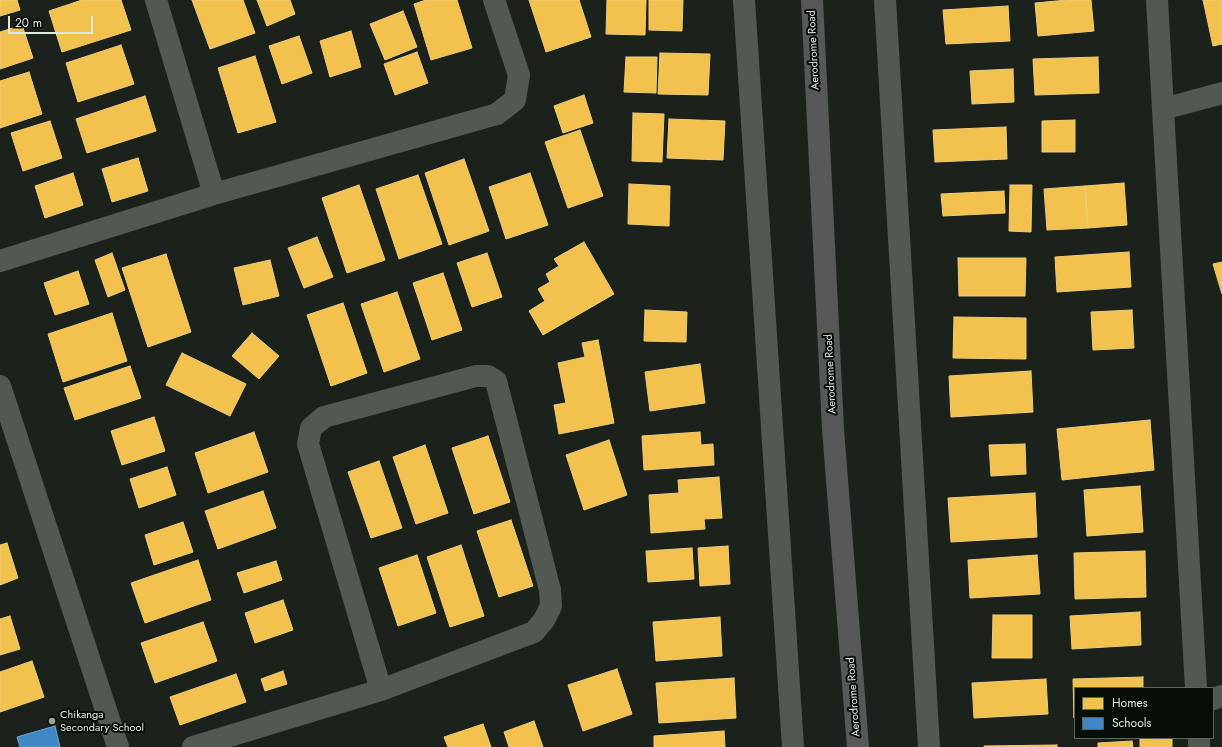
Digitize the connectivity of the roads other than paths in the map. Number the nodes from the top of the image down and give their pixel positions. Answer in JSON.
{"nodes":[{"id":1,"x":156,"y":0,"type":"edge"},
{"id":2,"x":494,"y":0,"type":"edge"},
{"id":3,"x":744,"y":0,"type":"edge"},
{"id":4,"x":812,"y":0,"type":"edge"},
{"id":5,"x":885,"y":0,"type":"edge"},
{"id":6,"x":1157,"y":0,"type":"edge"},
{"id":7,"x":1222,"y":93,"type":"edge"},
{"id":8,"x":1162,"y":108,"type":"junction"},
{"id":9,"x":214,"y":194,"type":"junction"},
{"id":10,"x":0,"y":261,"type":"edge"},
{"id":11,"x":0,"y":386,"type":"edge"},
{"id":12,"x":1196,"y":687,"type":"edge"},
{"id":13,"x":381,"y":690,"type":"junction"},
{"id":14,"x":118,"y":747,"type":"edge"},
{"id":15,"x":193,"y":747,"type":"edge"},
{"id":16,"x":793,"y":747,"type":"edge"},
{"id":17,"x":858,"y":747,"type":"edge"},
{"id":18,"x":930,"y":747,"type":"edge"}],
"edges":[{"from":1,"to":9,"type":"street"},
{"from":2,"to":9,"type":"street"},
{"from":3,"to":16,"type":"street"},
{"from":4,"to":17,"type":"street","name":"Aerodrome Road"},
{"from":5,"to":18,"type":"street"},
{"from":6,"to":8,"type":"street"},
{"from":7,"to":8,"type":"street"},
{"from":8,"to":12,"type":"street"},
{"from":9,"to":10,"type":"street"},
{"from":11,"to":14,"type":"street"},
{"from":13,"to":13,"type":"street"},
{"from":13,"to":15,"type":"street"}]}
